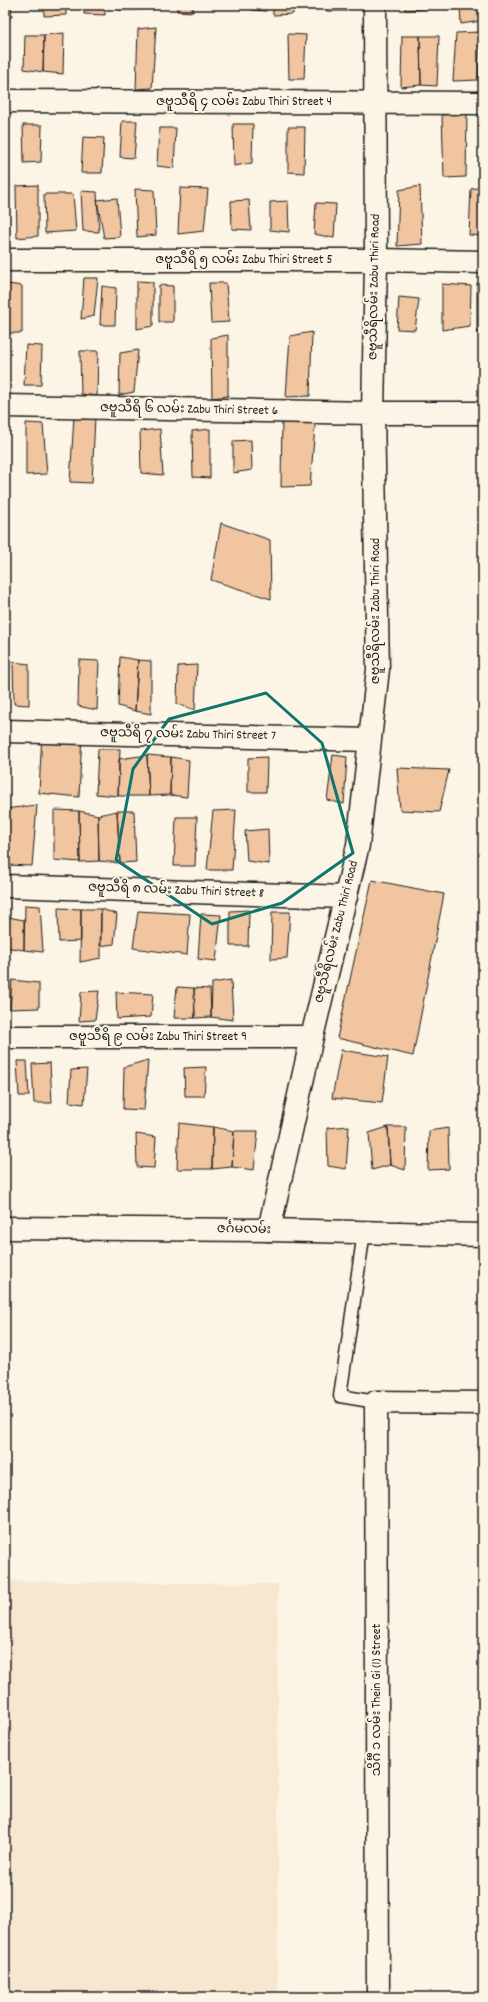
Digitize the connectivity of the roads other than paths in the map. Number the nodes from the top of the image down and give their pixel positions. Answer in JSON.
{"nodes":[{"id":1,"x":375,"y":5,"type":"edge"},
{"id":2,"x":5,"y":101,"type":"edge"},
{"id":3,"x":375,"y":102,"type":"junction"},
{"id":4,"x":483,"y":103,"type":"edge"},
{"id":5,"x":5,"y":260,"type":"edge"},
{"id":6,"x":376,"y":260,"type":"junction"},
{"id":7,"x":483,"y":262,"type":"edge"},
{"id":8,"x":5,"y":406,"type":"edge"},
{"id":9,"x":373,"y":413,"type":"junction"},
{"id":10,"x":483,"y":413,"type":"edge"},
{"id":11,"x":5,"y":731,"type":"edge"},
{"id":12,"x":370,"y":740,"type":"junction"},
{"id":13,"x":5,"y":886,"type":"edge"},
{"id":14,"x":346,"y":897,"type":"junction"},
{"id":15,"x":5,"y":1037,"type":"edge"},
{"id":16,"x":312,"y":1037,"type":"junction"},
{"id":17,"x":5,"y":1228,"type":"edge"},
{"id":18,"x":269,"y":1230,"type":"junction"},
{"id":19,"x":364,"y":1232,"type":"junction"},
{"id":20,"x":483,"y":1235,"type":"edge"},
{"id":21,"x":376,"y":1402,"type":"junction"},
{"id":22,"x":483,"y":1404,"type":"edge"},
{"id":23,"x":378,"y":1997,"type":"edge"}],
"edges":[{"from":1,"to":3,"type":"street","name":"ဇဗူသီရိလမ်း Zabu Thiri Road"},
{"from":2,"to":3,"type":"street","name":"ဇဗူသီရိ ၄ လမ်း Zabu Thiri Street 4"},
{"from":3,"to":4,"type":"street","name":"ဇဗူသီရိ ၄ လမ်း Zabu Thiri Street 4"},
{"from":3,"to":6,"type":"street","name":"ဇဗူသီရိလမ်း Zabu Thiri Road"},
{"from":5,"to":6,"type":"street","name":"ဇဗူသီရိ ၅ လမ်း Zabu Thiri Street 5"},
{"from":6,"to":7,"type":"street","name":"ဇဗူသီရိ ၅ လမ်း Zabu Thiri Street 5"},
{"from":6,"to":9,"type":"street","name":"ဇဗူသီရိလမ်း Zabu Thiri Road"},
{"from":8,"to":9,"type":"street","name":"ဇဗူသီရိ ၆ လမ်း Zabu Thiri Street 6"},
{"from":9,"to":10,"type":"street","name":"ဇဗူသီရိ ၆ လမ်း Zabu Thiri Street 6"},
{"from":9,"to":12,"type":"street","name":"ဇဗူသီရိလမ်း Zabu Thiri Road"},
{"from":11,"to":12,"type":"street","name":"ဇဗူသီရိ ၇ လမ်း Zabu Thiri Street 7"},
{"from":12,"to":14,"type":"street","name":"ဇဗူသီရိလမ်း Zabu Thiri Road"},
{"from":13,"to":14,"type":"street","name":"ဇဗူသီရိ ၈ လမ်း Zabu Thiri Street 8"},
{"from":14,"to":16,"type":"street","name":"ဇဗူသီရိလမ်း Zabu Thiri Road"},
{"from":15,"to":16,"type":"street","name":"ဇဗူသီရိ ၉ လမ်း Zabu Thiri Street 9"},
{"from":16,"to":18,"type":"street","name":"ဇဗူသီရိလမ်း Zabu Thiri Road"},
{"from":17,"to":18,"type":"street","name":"ဇင်္ဂမလမ်း"},
{"from":18,"to":19,"type":"street","name":"ဇင်္ဂမလမ်း"},
{"from":19,"to":20,"type":"street","name":"ဇင်္ဂမလမ်း"},
{"from":19,"to":21,"type":"lane"},
{"from":21,"to":22,"type":"street"},
{"from":21,"to":23,"type":"street","name":"သိင်္ဂီ ၁ လမ်း Thein Gi (1) Street"}]}
